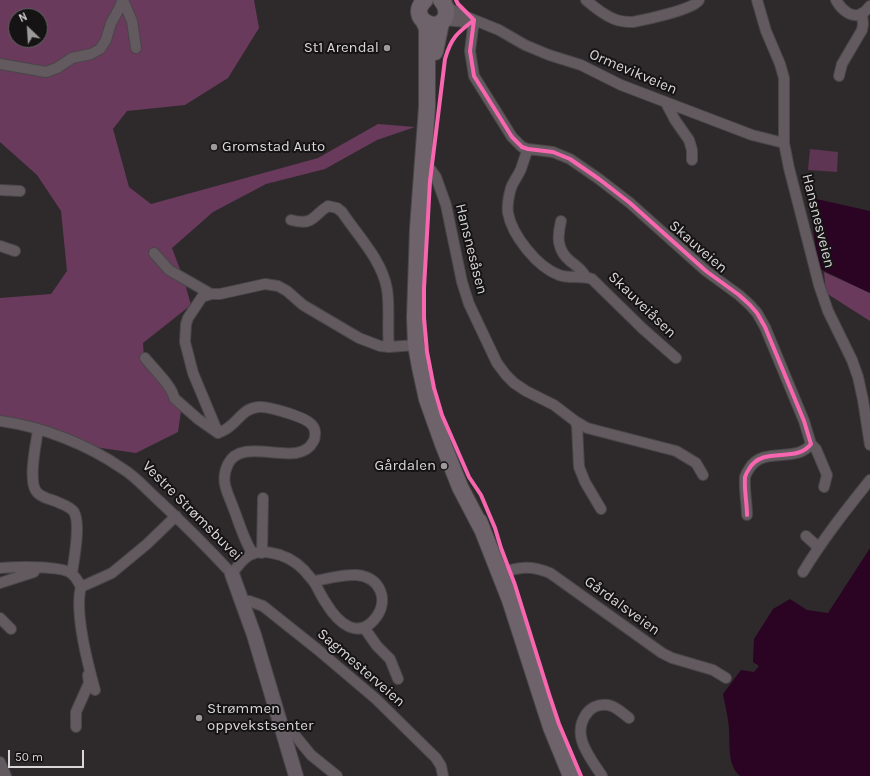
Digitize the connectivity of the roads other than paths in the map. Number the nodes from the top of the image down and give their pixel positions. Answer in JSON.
{"nodes":[{"id":1,"x":122,"y":0,"type":"edge"},
{"id":2,"x":425,"y":0,"type":"edge"},
{"id":3,"x":586,"y":0,"type":"edge"},
{"id":4,"x":699,"y":0,"type":"edge"},
{"id":5,"x":757,"y":0,"type":"edge"},
{"id":6,"x":836,"y":0,"type":"edge"},
{"id":7,"x":870,"y":6,"type":"edge"},
{"id":8,"x":443,"y":9,"type":"edge"},
{"id":9,"x":862,"y":14,"type":"junction"},
{"id":10,"x":474,"y":20,"type":"junction"},
{"id":11,"x":424,"y":22,"type":"junction"},
{"id":12,"x":136,"y":48,"type":"dead end"},
{"id":13,"x":0,"y":64,"type":"edge"},
{"id":14,"x":839,"y":76,"type":"dead end"},
{"id":15,"x":666,"y":103,"type":"junction"},
{"id":16,"x":427,"y":104,"type":"junction"},
{"id":17,"x":784,"y":143,"type":"junction"},
{"id":18,"x":528,"y":149,"type":"junction"},
{"id":19,"x":692,"y":160,"type":"dead end"},
{"id":20,"x":422,"y":166,"type":"junction"},
{"id":21,"x":0,"y":190,"type":"edge"},
{"id":22,"x":20,"y":191,"type":"dead end"},
{"id":23,"x":291,"y":220,"type":"dead end"},
{"id":24,"x":561,"y":221,"type":"dead end"},
{"id":25,"x":0,"y":246,"type":"edge"},
{"id":26,"x":15,"y":251,"type":"dead end"},
{"id":27,"x":154,"y":253,"type":"dead end"},
{"id":28,"x":586,"y":277,"type":"junction"},
{"id":29,"x":211,"y":294,"type":"junction"},
{"id":30,"x":416,"y":344,"type":"junction"},
{"id":31,"x":389,"y":348,"type":"junction"},
{"id":32,"x":145,"y":358,"type":"dead end"},
{"id":33,"x":676,"y":358,"type":"dead end"},
{"id":34,"x":0,"y":421,"type":"edge"},
{"id":35,"x":575,"y":421,"type":"junction"},
{"id":36,"x":38,"y":430,"type":"junction"},
{"id":37,"x":218,"y":433,"type":"junction"},
{"id":38,"x":811,"y":444,"type":"junction"},
{"id":39,"x":870,"y":445,"type":"edge"},
{"id":40,"x":703,"y":475,"type":"dead end"},
{"id":41,"x":870,"y":480,"type":"edge"},
{"id":42,"x":824,"y":487,"type":"dead end"},
{"id":43,"x":263,"y":498,"type":"dead end"},
{"id":44,"x":601,"y":509,"type":"dead end"},
{"id":45,"x":747,"y":515,"type":"dead end"},
{"id":46,"x":176,"y":516,"type":"junction"},
{"id":47,"x":806,"y":536,"type":"dead end"},
{"id":48,"x":818,"y":547,"type":"junction"},
{"id":49,"x":257,"y":553,"type":"junction"},
{"id":50,"x":0,"y":568,"type":"edge"},
{"id":51,"x":49,"y":568,"type":"junction"},
{"id":52,"x":803,"y":572,"type":"dead end"},
{"id":53,"x":72,"y":573,"type":"junction"},
{"id":54,"x":500,"y":573,"type":"junction"},
{"id":55,"x":232,"y":574,"type":"junction"},
{"id":56,"x":314,"y":581,"type":"junction"},
{"id":57,"x":0,"y":583,"type":"edge"},
{"id":58,"x":81,"y":587,"type":"junction"},
{"id":59,"x":243,"y":602,"type":"junction"},
{"id":60,"x":0,"y":618,"type":"edge"},
{"id":61,"x":11,"y":628,"type":"dead end"},
{"id":62,"x":365,"y":628,"type":"junction"},
{"id":63,"x":88,"y":665,"type":"junction"},
{"id":64,"x":726,"y":678,"type":"dead end"},
{"id":65,"x":398,"y":679,"type":"dead end"},
{"id":66,"x":95,"y":690,"type":"dead end"},
{"id":67,"x":628,"y":718,"type":"dead end"},
{"id":68,"x":280,"y":724,"type":"junction"},
{"id":69,"x":76,"y":727,"type":"dead end"},
{"id":70,"x":0,"y":762,"type":"edge"},
{"id":71,"x":6,"y":776,"type":"edge"},
{"id":72,"x":296,"y":776,"type":"edge"},
{"id":73,"x":337,"y":776,"type":"edge"},
{"id":74,"x":443,"y":776,"type":"edge"},
{"id":75,"x":571,"y":776,"type":"edge"},
{"id":76,"x":602,"y":776,"type":"edge"}],
"edges":[{"from":1,"to":12,"type":"street"},
{"from":1,"to":13,"type":"street"},
{"from":2,"to":11,"type":"main road"},
{"from":3,"to":4,"type":"street"},
{"from":5,"to":17,"type":"street","name":"Hansnesveien"},
{"from":6,"to":9,"type":"street"},
{"from":7,"to":9,"type":"street"},
{"from":8,"to":10,"type":"street","name":"Ormevikveien"},
{"from":8,"to":10,"type":"street","name":"Ormevikveien"},
{"from":8,"to":11,"type":"main road"},
{"from":8,"to":16,"type":"main road"},
{"from":9,"to":14,"type":"street"},
{"from":10,"to":15,"type":"street","name":"Ormevikveien"},
{"from":10,"to":18,"type":"street","name":"Skauveien"},
{"from":11,"to":16,"type":"main road"},
{"from":15,"to":17,"type":"street","name":"Ormevikveien"},
{"from":15,"to":19,"type":"street"},
{"from":16,"to":20,"type":"main road"},
{"from":17,"to":39,"type":"street","name":"Hansnesveien"},
{"from":18,"to":28,"type":"street","name":"Skauveiåsen"},
{"from":18,"to":38,"type":"street","name":"Skauveien"},
{"from":20,"to":30,"type":"main road"},
{"from":20,"to":35,"type":"street","name":"Hansnesåsen"},
{"from":21,"to":22,"type":"street"},
{"from":23,"to":31,"type":"street"},
{"from":24,"to":28,"type":"street","name":"Skauveiåsen"},
{"from":25,"to":26,"type":"street"},
{"from":27,"to":29,"type":"street"},
{"from":28,"to":33,"type":"street","name":"Skauveiåsen"},
{"from":29,"to":31,"type":"street"},
{"from":29,"to":37,"type":"street"},
{"from":30,"to":31,"type":"street"},
{"from":30,"to":54,"type":"main road"},
{"from":32,"to":37,"type":"street"},
{"from":34,"to":36,"type":"street","name":"Vestre Strømsbuvei"},
{"from":35,"to":40,"type":"street","name":"Hansnesåsen"},
{"from":35,"to":44,"type":"street"},
{"from":36,"to":46,"type":"street","name":"Vestre Strømsbuvei"},
{"from":36,"to":53,"type":"street"},
{"from":37,"to":49,"type":"street"},
{"from":38,"to":42,"type":"street","name":"Skauveien"},
{"from":38,"to":45,"type":"street"},
{"from":41,"to":48,"type":"street"},
{"from":43,"to":49,"type":"street"},
{"from":46,"to":55,"type":"street","name":"Vestre Strømsbuvei"},
{"from":46,"to":58,"type":"street"},
{"from":47,"to":48,"type":"street"},
{"from":48,"to":52,"type":"street"},
{"from":49,"to":55,"type":"street"},
{"from":49,"to":56,"type":"street"},
{"from":50,"to":51,"type":"street"},
{"from":51,"to":53,"type":"street"},
{"from":51,"to":57,"type":"street"},
{"from":53,"to":58,"type":"street"},
{"from":54,"to":64,"type":"street","name":"Gårdalsveien"},
{"from":54,"to":75,"type":"main road"},
{"from":55,"to":59,"type":"main road","name":"Vestre Strømsbuvei"},
{"from":56,"to":62,"type":"street"},
{"from":56,"to":62,"type":"street"},
{"from":58,"to":63,"type":"street"},
{"from":59,"to":68,"type":"main road","name":"Vestre Strømsbuvei"},
{"from":59,"to":74,"type":"street","name":"Sagmesterveien"},
{"from":60,"to":61,"type":"street"},
{"from":62,"to":65,"type":"street"},
{"from":63,"to":66,"type":"street"},
{"from":63,"to":69,"type":"street"},
{"from":67,"to":76,"type":"street"},
{"from":68,"to":72,"type":"main road","name":"Vestre Strømsbuvei"},
{"from":68,"to":73,"type":"street"},
{"from":70,"to":71,"type":"street"}]}
